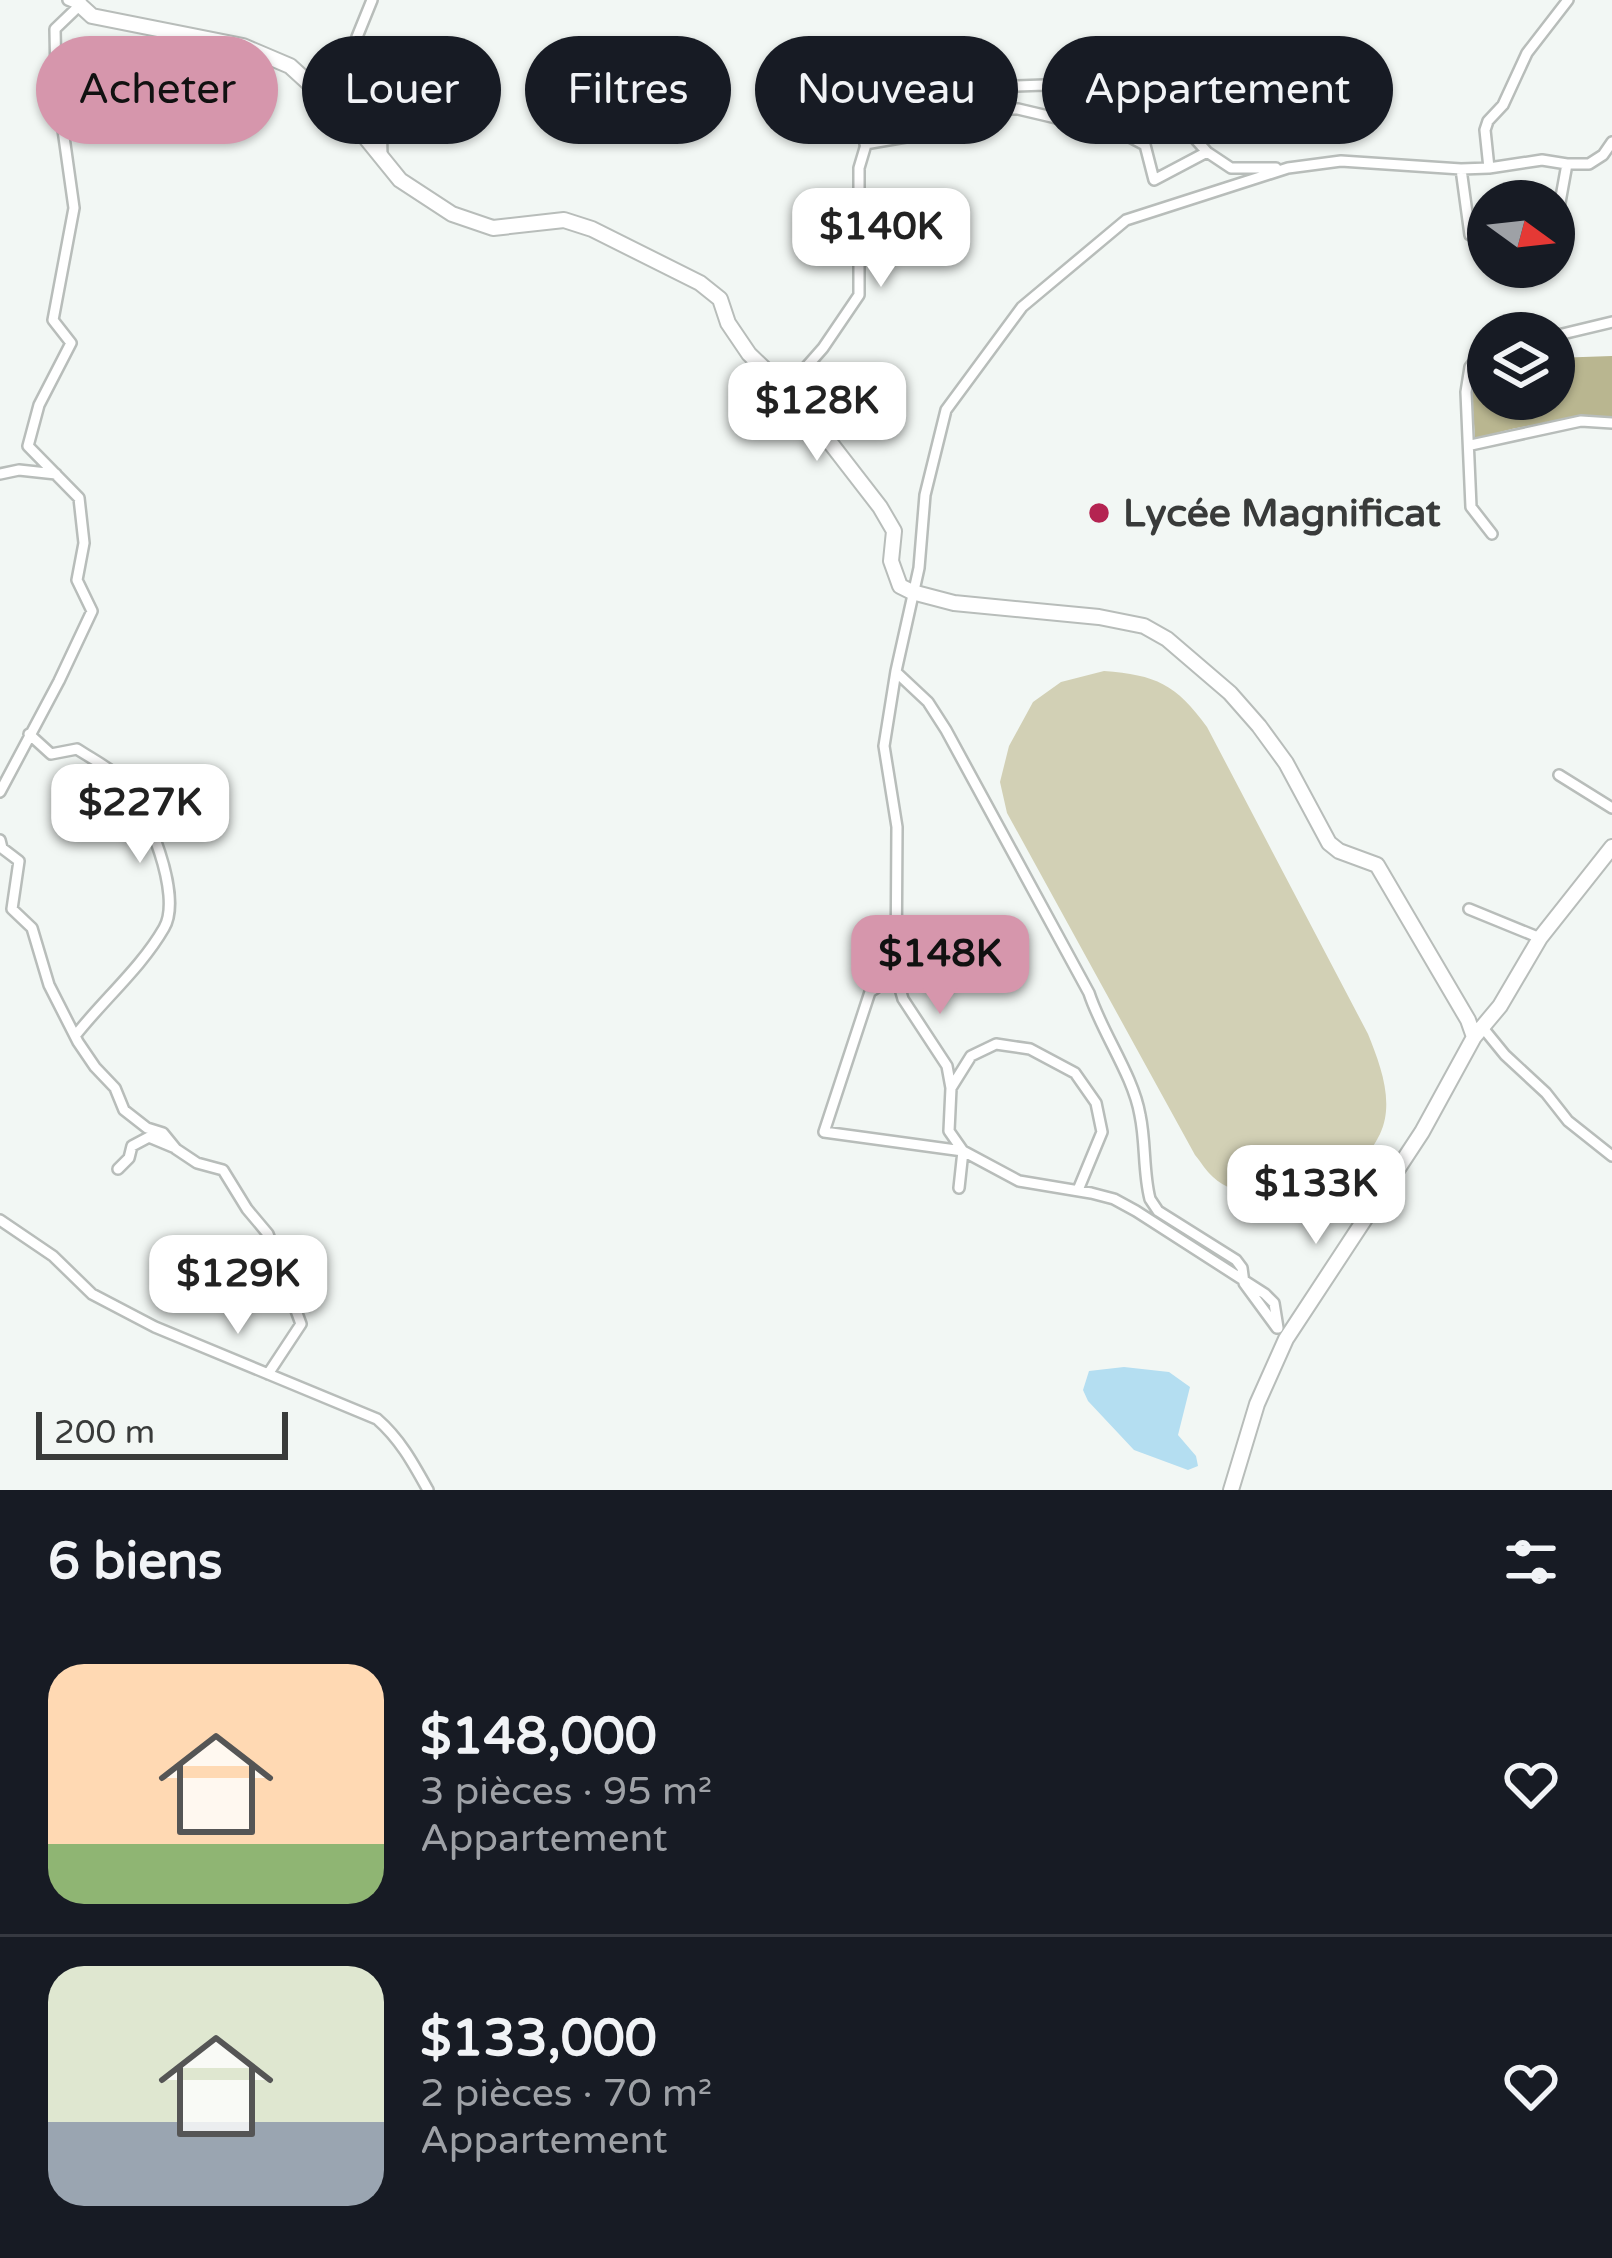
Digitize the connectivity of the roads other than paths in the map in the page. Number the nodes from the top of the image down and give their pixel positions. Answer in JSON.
{"nodes":[{"id":1,"x":372,"y":0,"type":"edge"},
{"id":2,"x":1568,"y":0,"type":"edge"},
{"id":3,"x":75,"y":2,"type":"edge"},
{"id":4,"x":1018,"y":86,"type":"edge"},
{"id":5,"x":1018,"y":109,"type":"edge"},
{"id":6,"x":1612,"y":142,"type":"edge"},
{"id":7,"x":866,"y":144,"type":"edge"},
{"id":8,"x":1207,"y":152,"type":"junction"},
{"id":9,"x":382,"y":157,"type":"junction"},
{"id":10,"x":1567,"y":164,"type":"junction"},
{"id":11,"x":1288,"y":168,"type":"junction"},
{"id":12,"x":1489,"y":169,"type":"junction"},
{"id":13,"x":1461,"y":170,"type":"junction"},
{"id":14,"x":1564,"y":180,"type":"edge"},
{"id":15,"x":1467,"y":220,"type":"edge"},
{"id":16,"x":1612,"y":322,"type":"edge"},
{"id":17,"x":1575,"y":331,"type":"edge"},
{"id":18,"x":787,"y":390,"type":"junction"},
{"id":19,"x":1469,"y":420,"type":"edge"},
{"id":20,"x":1612,"y":423,"type":"edge"},
{"id":21,"x":1471,"y":445,"type":"junction"},
{"id":22,"x":0,"y":474,"type":"edge"},
{"id":23,"x":56,"y":474,"type":"junction"},
{"id":24,"x":1492,"y":534,"type":"dead end"},
{"id":25,"x":913,"y":592,"type":"junction"},
{"id":26,"x":896,"y":671,"type":"junction"},
{"id":27,"x":29,"y":734,"type":"junction"},
{"id":28,"x":1558,"y":775,"type":"dead end"},
{"id":29,"x":0,"y":792,"type":"edge"},
{"id":30,"x":1612,"y":808,"type":"edge"},
{"id":31,"x":0,"y":841,"type":"edge"},
{"id":32,"x":1612,"y":847,"type":"edge"},
{"id":33,"x":1469,"y":909,"type":"dead end"},
{"id":34,"x":1540,"y":938,"type":"junction"},
{"id":35,"x":896,"y":974,"type":"junction"},
{"id":36,"x":1479,"y":1032,"type":"junction"},
{"id":37,"x":75,"y":1036,"type":"junction"},
{"id":38,"x":951,"y":1088,"type":"junction"},
{"id":39,"x":176,"y":1149,"type":"junction"},
{"id":40,"x":963,"y":1151,"type":"junction"},
{"id":41,"x":1612,"y":1156,"type":"edge"},
{"id":42,"x":118,"y":1168,"type":"dead end"},
{"id":43,"x":959,"y":1189,"type":"dead end"},
{"id":44,"x":1078,"y":1190,"type":"junction"},
{"id":45,"x":0,"y":1204,"type":"edge"},
{"id":46,"x":2,"y":1222,"type":"edge"},
{"id":47,"x":1241,"y":1280,"type":"junction"},
{"id":48,"x":1282,"y":1334,"type":"junction"},
{"id":49,"x":268,"y":1374,"type":"junction"},
{"id":50,"x":428,"y":1490,"type":"edge"},
{"id":51,"x":1231,"y":1490,"type":"edge"}],
"edges":[{"from":1,"to":9,"type":"street"},
{"from":2,"to":12,"type":"street"},
{"from":3,"to":9,"type":"street"},
{"from":3,"to":23,"type":"street"},
{"from":4,"to":8,"type":"street"},
{"from":5,"to":8,"type":"street"},
{"from":6,"to":10,"type":"street"},
{"from":7,"to":18,"type":"street"},
{"from":8,"to":11,"type":"street"},
{"from":9,"to":18,"type":"street"},
{"from":10,"to":12,"type":"street"},
{"from":10,"to":14,"type":"street"},
{"from":11,"to":13,"type":"street"},
{"from":11,"to":25,"type":"street"},
{"from":12,"to":13,"type":"street"},
{"from":13,"to":15,"type":"street"},
{"from":16,"to":17,"type":"street"},
{"from":18,"to":25,"type":"street"},
{"from":19,"to":21,"type":"street"},
{"from":20,"to":21,"type":"street"},
{"from":21,"to":24,"type":"street"},
{"from":22,"to":23,"type":"street"},
{"from":23,"to":27,"type":"street"},
{"from":25,"to":26,"type":"street"},
{"from":25,"to":36,"type":"street"},
{"from":26,"to":35,"type":"street"},
{"from":26,"to":47,"type":"street"},
{"from":27,"to":29,"type":"street"},
{"from":27,"to":37,"type":"street"},
{"from":28,"to":30,"type":"street"},
{"from":31,"to":37,"type":"street"},
{"from":32,"to":34,"type":"street"},
{"from":33,"to":34,"type":"street"},
{"from":34,"to":36,"type":"street"},
{"from":35,"to":38,"type":"street"},
{"from":35,"to":40,"type":"street"},
{"from":36,"to":41,"type":"street"},
{"from":36,"to":48,"type":"street"},
{"from":37,"to":39,"type":"street"},
{"from":38,"to":40,"type":"street"},
{"from":38,"to":44,"type":"street"},
{"from":39,"to":42,"type":"street"},
{"from":39,"to":49,"type":"street"},
{"from":40,"to":43,"type":"street"},
{"from":40,"to":44,"type":"street"},
{"from":44,"to":47,"type":"street"},
{"from":45,"to":46,"type":"street"},
{"from":46,"to":49,"type":"street"},
{"from":47,"to":48,"type":"street"},
{"from":48,"to":51,"type":"street"},
{"from":49,"to":50,"type":"street"}]}
